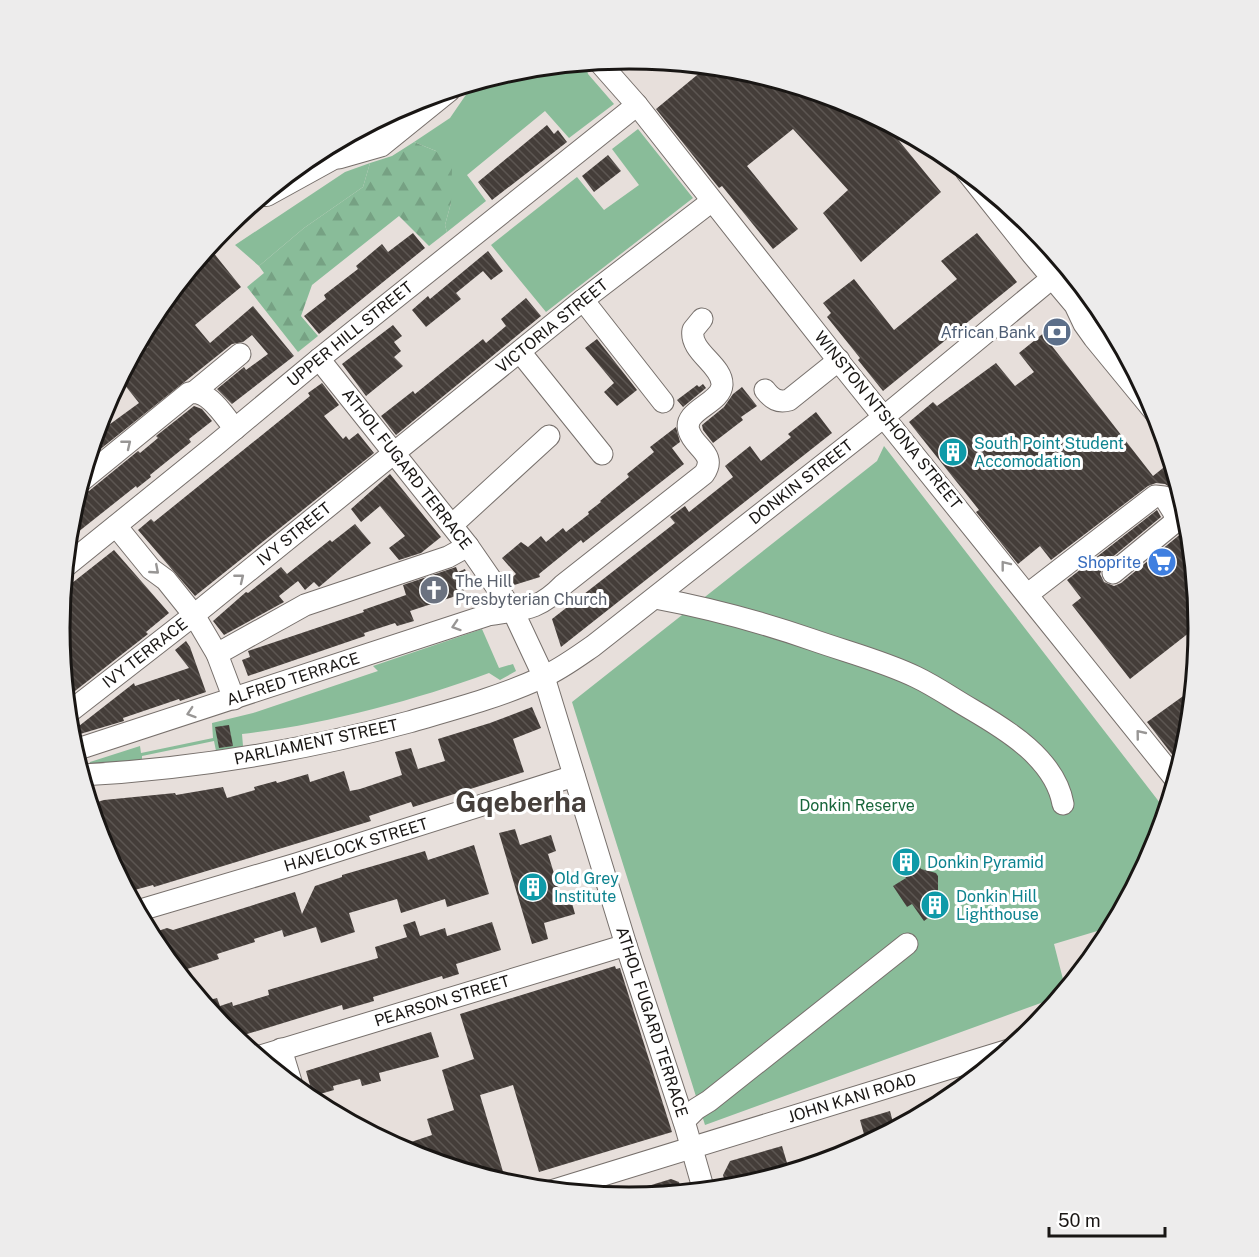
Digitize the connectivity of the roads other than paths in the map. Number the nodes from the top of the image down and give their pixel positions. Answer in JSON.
{"nodes":[{"id":1,"x":606,"y":70,"type":"edge"},
{"id":2,"x":637,"y":105,"type":"junction"},
{"id":3,"x":430,"y":106,"type":"edge"},
{"id":4,"x":363,"y":137,"type":"edge"},
{"id":5,"x":336,"y":153,"type":"edge"},
{"id":6,"x":328,"y":157,"type":"edge"},
{"id":7,"x":711,"y":201,"type":"junction"},
{"id":8,"x":1013,"y":222,"type":"edge"},
{"id":9,"x":1052,"y":278,"type":"junction"},
{"id":10,"x":583,"y":300,"type":"junction"},
{"id":11,"x":1082,"y":300,"type":"edge"},
{"id":12,"x":702,"y":319,"type":"dead end"},
{"id":13,"x":520,"y":352,"type":"junction"},
{"id":14,"x":240,"y":354,"type":"dead end"},
{"id":15,"x":319,"y":358,"type":"junction"},
{"id":16,"x":839,"y":360,"type":"junction"},
{"id":17,"x":1133,"y":385,"type":"edge"},
{"id":18,"x":765,"y":390,"type":"dead end"},
{"id":19,"x":194,"y":392,"type":"junction"},
{"id":20,"x":663,"y":402,"type":"dead end"},
{"id":21,"x":885,"y":416,"type":"junction"},
{"id":22,"x":235,"y":429,"type":"junction"},
{"id":23,"x":549,"y":436,"type":"dead end"},
{"id":24,"x":394,"y":454,"type":"junction"},
{"id":25,"x":602,"y":454,"type":"dead end"},
{"id":26,"x":93,"y":471,"type":"edge"},
{"id":27,"x":452,"y":525,"type":"junction"},
{"id":28,"x":116,"y":526,"type":"junction"},
{"id":29,"x":468,"y":546,"type":"junction"},
{"id":30,"x":75,"y":553,"type":"edge"},
{"id":31,"x":1113,"y":573,"type":"dead end"},
{"id":32,"x":1028,"y":594,"type":"junction"},
{"id":33,"x":655,"y":598,"type":"junction"},
{"id":34,"x":513,"y":611,"type":"junction"},
{"id":35,"x":191,"y":618,"type":"junction"},
{"id":36,"x":217,"y":654,"type":"junction"},
{"id":37,"x":544,"y":677,"type":"junction"},
{"id":38,"x":226,"y":701,"type":"junction"},
{"id":39,"x":76,"y":707,"type":"edge"},
{"id":40,"x":83,"y":747,"type":"edge"},
{"id":41,"x":1170,"y":773,"type":"edge"},
{"id":42,"x":89,"y":775,"type":"edge"},
{"id":43,"x":574,"y":776,"type":"junction"},
{"id":44,"x":1064,"y":804,"type":"dead end"},
{"id":45,"x":145,"y":909,"type":"edge"},
{"id":46,"x":907,"y":944,"type":"dead end"},
{"id":47,"x":626,"y":945,"type":"junction"},
{"id":48,"x":281,"y":1049,"type":"junction"},
{"id":49,"x":267,"y":1054,"type":"edge"},
{"id":50,"x":990,"y":1056,"type":"edge"},
{"id":51,"x":288,"y":1071,"type":"edge"},
{"id":52,"x":684,"y":1120,"type":"junction"},
{"id":53,"x":692,"y":1146,"type":"junction"},
{"id":54,"x":702,"y":1183,"type":"edge"},
{"id":55,"x":571,"y":1185,"type":"edge"}],
"edges":[{"from":1,"to":2,"type":"street","name":"WINSTON NTSHONA STREET"},
{"from":2,"to":7,"type":"street","name":"WINSTON NTSHONA STREET"},
{"from":2,"to":15,"type":"street","name":"UPPER HILL STREET"},
{"from":3,"to":6,"type":"street"},
{"from":4,"to":5,"type":"main road"},
{"from":7,"to":10,"type":"street","name":"VICTORIA STREET"},
{"from":7,"to":16,"type":"street","name":"WINSTON NTSHONA STREET"},
{"from":8,"to":9,"type":"street"},
{"from":9,"to":11,"type":"street"},
{"from":9,"to":21,"type":"street","name":"DONKIN STREET"},
{"from":10,"to":13,"type":"street","name":"VICTORIA STREET"},
{"from":10,"to":20,"type":"street"},
{"from":11,"to":17,"type":"street"},
{"from":12,"to":34,"type":"street","name":"ALFRED TERRACE"},
{"from":13,"to":24,"type":"street","name":"VICTORIA STREET"},
{"from":13,"to":25,"type":"street"},
{"from":14,"to":19,"type":"street"},
{"from":15,"to":22,"type":"street","name":"UPPER HILL STREET"},
{"from":15,"to":24,"type":"street","name":"ATHOL FUGARD TERRACE"},
{"from":16,"to":18,"type":"street"},
{"from":16,"to":21,"type":"street","name":"WINSTON NTSHONA STREET"},
{"from":19,"to":22,"type":"street"},
{"from":26,"to":19,"type":"street","one_way":true},
{"from":32,"to":21,"type":"street","name":"WINSTON NTSHONA STREET","one_way":true},
{"from":21,"to":33,"type":"street","name":"DONKIN STREET"},
{"from":22,"to":28,"type":"street","name":"UPPER HILL STREET"},
{"from":23,"to":27,"type":"street"},
{"from":24,"to":27,"type":"street","name":"ATHOL FUGARD TERRACE"},
{"from":35,"to":24,"type":"street","name":"IVY STREET","one_way":true},
{"from":27,"to":29,"type":"street","name":"ATHOL FUGARD TERRACE"},
{"from":28,"to":30,"type":"street","name":"UPPER HILL STREET"},
{"from":28,"to":35,"type":"street","one_way":true},
{"from":29,"to":34,"type":"street","name":"ATHOL FUGARD TERRACE"},
{"from":29,"to":36,"type":"street"},
{"from":31,"to":32,"type":"street"},
{"from":41,"to":32,"type":"street","name":"WINSTON NTSHONA STREET","one_way":true},
{"from":33,"to":37,"type":"street","name":"DONKIN STREET"},
{"from":33,"to":44,"type":"street"},
{"from":34,"to":37,"type":"street","name":"ATHOL FUGARD TERRACE"},
{"from":34,"to":38,"type":"street","name":"ALFRED TERRACE","one_way":true},
{"from":35,"to":36,"type":"street"},
{"from":35,"to":38,"type":"street"},
{"from":35,"to":39,"type":"street","name":"IVY TERRACE"},
{"from":36,"to":38,"type":"street"},
{"from":37,"to":42,"type":"street","name":"PARLIAMENT STREET"},
{"from":37,"to":43,"type":"street","name":"ATHOL FUGARD TERRACE"},
{"from":38,"to":40,"type":"street","name":"ALFRED TERRACE","one_way":true},
{"from":43,"to":45,"type":"street","name":"HAVELOCK STREET"},
{"from":43,"to":47,"type":"street","name":"ATHOL FUGARD TERRACE"},
{"from":46,"to":52,"type":"street"},
{"from":47,"to":48,"type":"street","name":"PEARSON STREET"},
{"from":47,"to":52,"type":"street","name":"ATHOL FUGARD TERRACE"},
{"from":48,"to":49,"type":"street","name":"PEARSON STREET"},
{"from":48,"to":51,"type":"street"},
{"from":50,"to":53,"type":"street","name":"JOHN KANI ROAD"},
{"from":52,"to":53,"type":"street","name":"ATHOL FUGARD TERRACE"},
{"from":53,"to":54,"type":"street","name":"ATHOL FUGARD TERRACE"},
{"from":53,"to":55,"type":"street","name":"JOHN KANI ROAD"}]}
